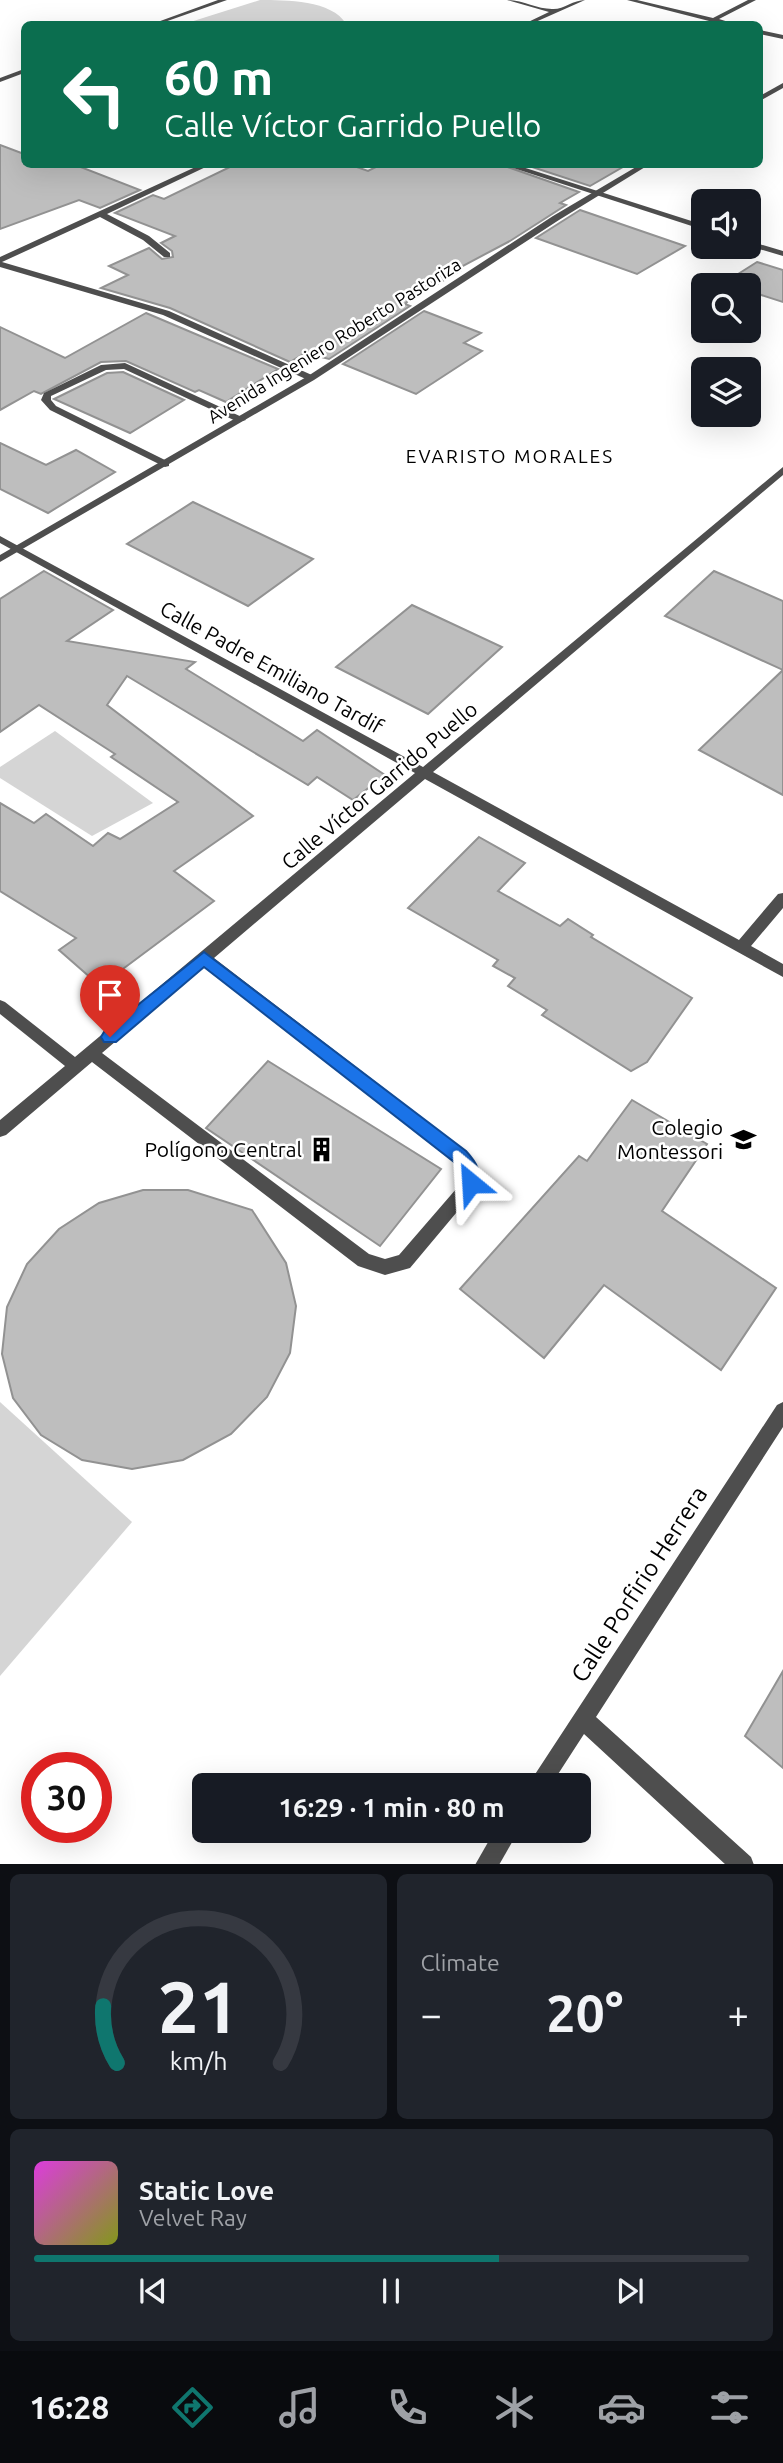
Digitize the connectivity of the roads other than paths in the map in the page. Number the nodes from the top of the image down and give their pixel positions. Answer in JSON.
{"nodes":[{"id":1,"x":224,"y":0,"type":"edge"},
{"id":2,"x":510,"y":0,"type":"edge"},
{"id":3,"x":582,"y":0,"type":"edge"},
{"id":4,"x":629,"y":0,"type":"edge"},
{"id":5,"x":753,"y":0,"type":"edge"},
{"id":6,"x":555,"y":12,"type":"junction"},
{"id":7,"x":713,"y":20,"type":"junction"},
{"id":8,"x":164,"y":21,"type":"edge"},
{"id":9,"x":534,"y":21,"type":"edge"},
{"id":10,"x":718,"y":21,"type":"edge"},
{"id":11,"x":763,"y":33,"type":"edge"},
{"id":12,"x":783,"y":37,"type":"edge"},
{"id":13,"x":21,"y":72,"type":"edge"},
{"id":14,"x":0,"y":80,"type":"edge"},
{"id":15,"x":783,"y":85,"type":"edge"},
{"id":16,"x":763,"y":97,"type":"edge"},
{"id":17,"x":200,"y":168,"type":"edge"},
{"id":18,"x":517,"y":168,"type":"edge"},
{"id":19,"x":640,"y":168,"type":"edge"},
{"id":20,"x":596,"y":193,"type":"junction"},
{"id":21,"x":99,"y":214,"type":"junction"},
{"id":22,"x":691,"y":224,"type":"edge"},
{"id":23,"x":761,"y":247,"type":"edge"},
{"id":24,"x":783,"y":254,"type":"edge"},
{"id":25,"x":167,"y":255,"type":"dead end"},
{"id":26,"x":0,"y":262,"type":"edge"},
{"id":27,"x":311,"y":378,"type":"junction"},
{"id":28,"x":241,"y":419,"type":"junction"},
{"id":29,"x":165,"y":464,"type":"junction"},
{"id":30,"x":783,"y":470,"type":"edge"},
{"id":31,"x":0,"y":539,"type":"edge"},
{"id":32,"x":17,"y":550,"type":"junction"},
{"id":33,"x":0,"y":559,"type":"edge"},
{"id":34,"x":424,"y":772,"type":"junction"},
{"id":35,"x":783,"y":898,"type":"edge"},
{"id":36,"x":742,"y":947,"type":"junction"},
{"id":37,"x":204,"y":958,"type":"junction"},
{"id":38,"x":783,"y":971,"type":"edge"},
{"id":39,"x":0,"y":1006,"type":"edge"},
{"id":40,"x":91,"y":1053,"type":"junction"},
{"id":41,"x":75,"y":1066,"type":"junction"},
{"id":42,"x":0,"y":1130,"type":"edge"},
{"id":43,"x":783,"y":1411,"type":"edge"},
{"id":44,"x":583,"y":1719,"type":"junction"},
{"id":45,"x":547,"y":1773,"type":"edge"},
{"id":46,"x":500,"y":1843,"type":"edge"},
{"id":47,"x":486,"y":1864,"type":"edge"},
{"id":48,"x":743,"y":1864,"type":"edge"}],
"edges":[{"from":1,"to":8,"type":"street"},
{"from":2,"to":6,"type":"street"},
{"from":3,"to":6,"type":"street"},
{"from":4,"to":7,"type":"street"},
{"from":5,"to":7,"type":"street"},
{"from":6,"to":9,"type":"street"},
{"from":7,"to":10,"type":"street"},
{"from":11,"to":12,"type":"street"},
{"from":13,"to":14,"type":"street"},
{"from":15,"to":16,"type":"street"},
{"from":17,"to":21,"type":"street"},
{"from":18,"to":20,"type":"street"},
{"from":19,"to":20,"type":"street","name":"Avenida Ingeniero Roberto Pastoriza"},
{"from":20,"to":22,"type":"street"},
{"from":20,"to":27,"type":"street","name":"Avenida Ingeniero Roberto Pastoriza"},
{"from":21,"to":25,"type":"street"},
{"from":21,"to":26,"type":"street"},
{"from":23,"to":24,"type":"street"},
{"from":26,"to":27,"type":"street"},
{"from":27,"to":28,"type":"street","name":"Avenida Ingeniero Roberto Pastoriza"},
{"from":28,"to":29,"type":"street","name":"Avenida Ingeniero Roberto Pastoriza"},
{"from":28,"to":29,"type":"street"},
{"from":29,"to":32,"type":"street","name":"Avenida Ingeniero Roberto Pastoriza"},
{"from":30,"to":34,"type":"street","name":"Calle Víctor Garrido Puello"},
{"from":31,"to":32,"type":"street","name":"Calle Padre Emiliano Tardif"},
{"from":32,"to":33,"type":"street","name":"Avenida Ingeniero Roberto Pastoriza"},
{"from":32,"to":34,"type":"street","name":"Calle Padre Emiliano Tardif"},
{"from":34,"to":36,"type":"street","name":"Calle Padre Emiliano Tardif"},
{"from":34,"to":37,"type":"street","name":"Calle Víctor Garrido Puello"},
{"from":35,"to":36,"type":"street"},
{"from":36,"to":38,"type":"street","name":"Calle Padre Emiliano Tardif"},
{"from":37,"to":40,"type":"street","name":"Calle Víctor Garrido Puello"},
{"from":37,"to":40,"type":"street"},
{"from":39,"to":41,"type":"street"},
{"from":40,"to":41,"type":"street","name":"Calle Víctor Garrido Puello"},
{"from":41,"to":42,"type":"street","name":"Calle Víctor Garrido Puello"},
{"from":43,"to":44,"type":"street","name":"Calle Porfirio Herrera"},
{"from":44,"to":45,"type":"street","name":"Calle Porfirio Herrera"},
{"from":44,"to":48,"type":"street"},
{"from":46,"to":47,"type":"street"}]}
